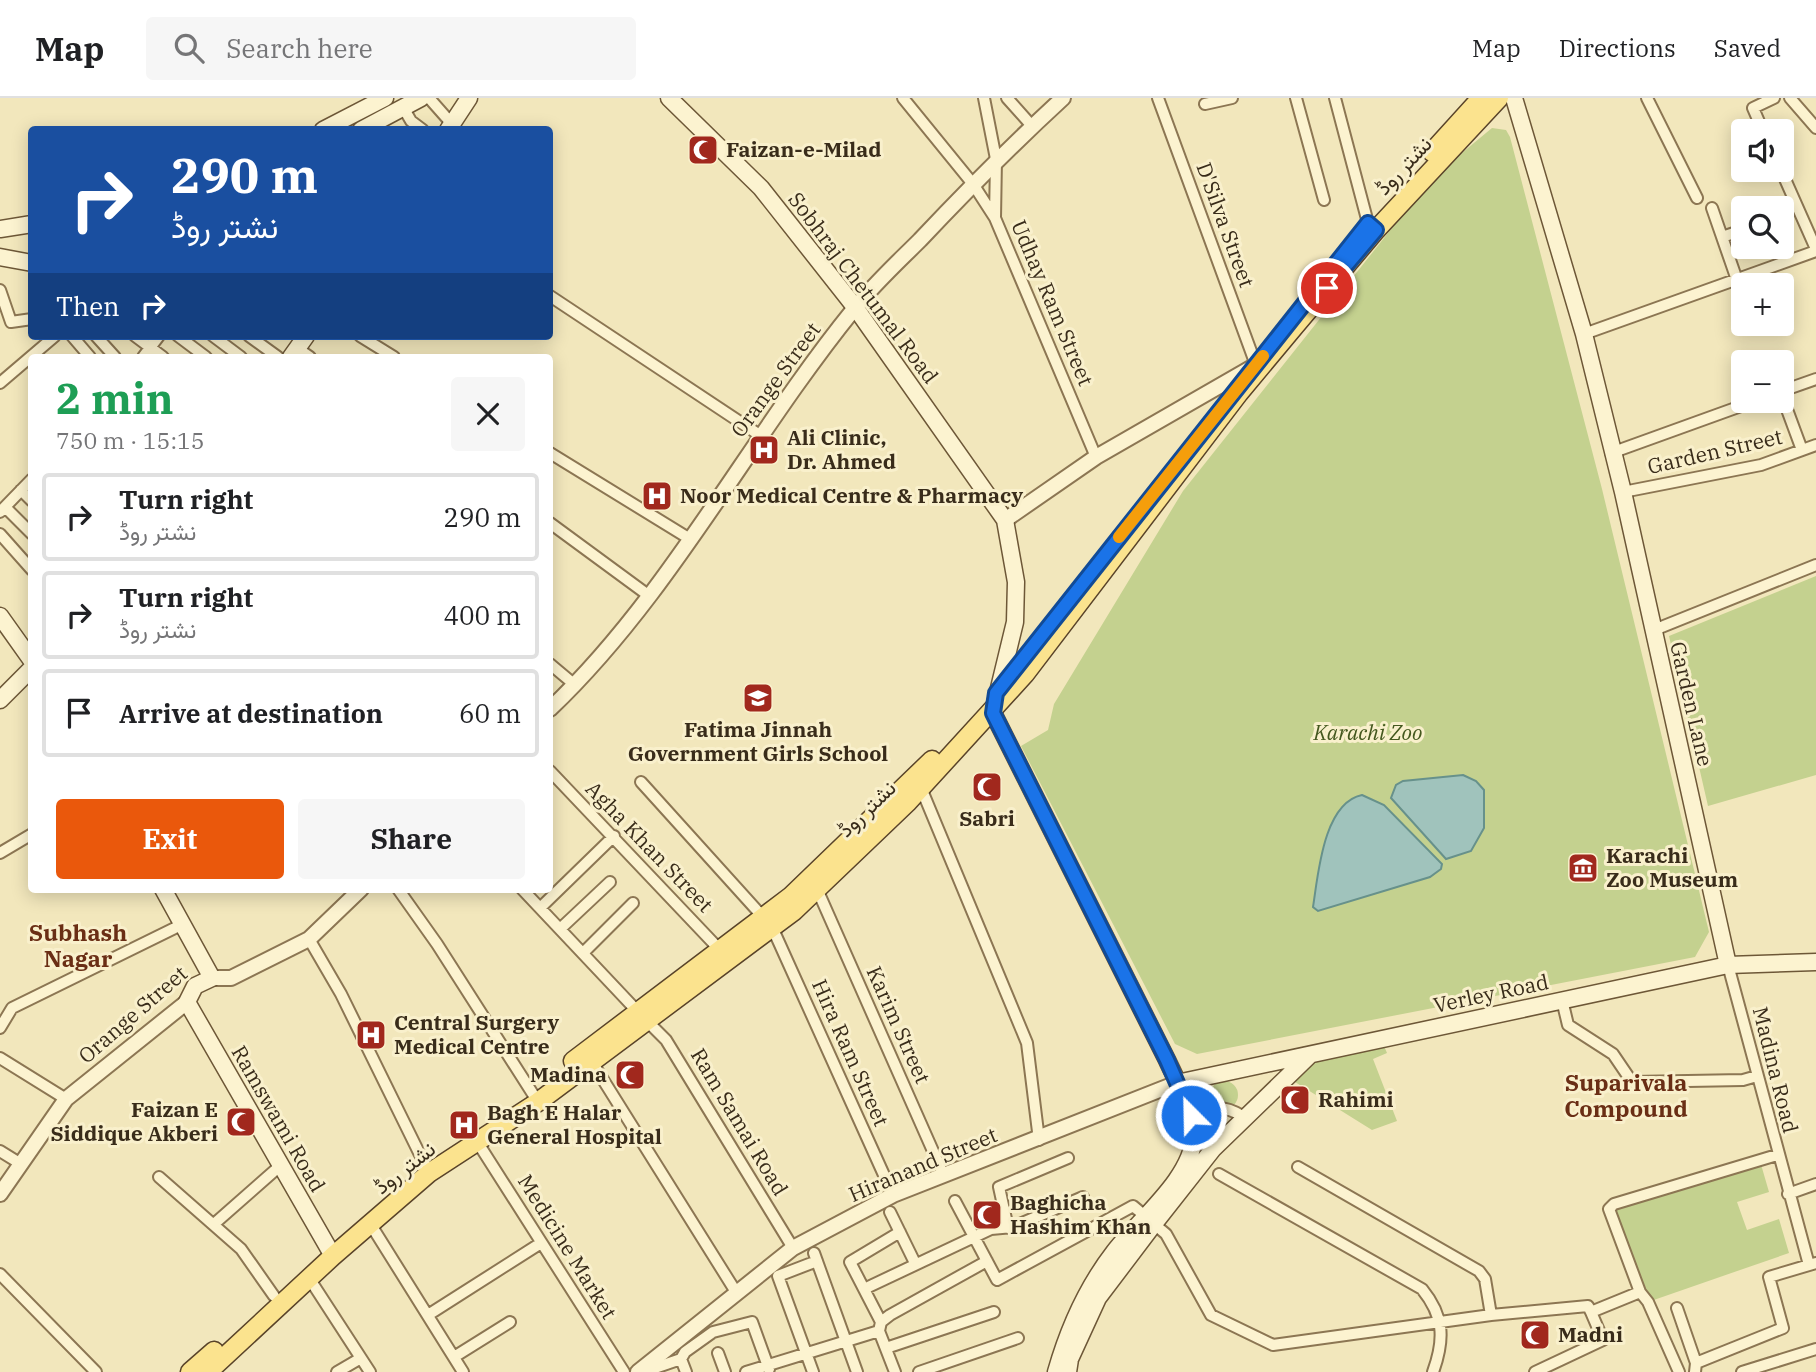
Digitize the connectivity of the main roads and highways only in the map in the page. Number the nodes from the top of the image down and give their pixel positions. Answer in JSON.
{"nodes":[{"id":1,"x":385,"y":98,"type":"edge"},
{"id":2,"x":421,"y":98,"type":"edge"},
{"id":3,"x":469,"y":98,"type":"edge"},
{"id":4,"x":669,"y":98,"type":"edge"},
{"id":5,"x":1481,"y":98,"type":"edge"},
{"id":6,"x":1499,"y":98,"type":"edge"},
{"id":7,"x":1514,"y":98,"type":"edge"},
{"id":8,"x":331,"y":126,"type":"edge"},
{"id":9,"x":370,"y":126,"type":"edge"},
{"id":10,"x":451,"y":126,"type":"edge"},
{"id":11,"x":28,"y":225,"type":"edge"},
{"id":12,"x":1372,"y":227,"type":"junction"},
{"id":13,"x":0,"y":229,"type":"edge"},
{"id":14,"x":0,"y":257,"type":"edge"},
{"id":15,"x":28,"y":261,"type":"edge"},
{"id":16,"x":0,"y":616,"type":"edge"},
{"id":17,"x":28,"y":655,"type":"edge"},
{"id":18,"x":28,"y":672,"type":"edge"},
{"id":19,"x":996,"y":693,"type":"junction"},
{"id":20,"x":0,"y":700,"type":"edge"},
{"id":21,"x":993,"y":713,"type":"junction"},
{"id":22,"x":165,"y":893,"type":"edge"},
{"id":23,"x":768,"y":922,"type":"junction"},
{"id":24,"x":1816,"y":962,"type":"edge"},
{"id":25,"x":1728,"y":965,"type":"junction"},
{"id":26,"x":187,"y":1002,"type":"joint"},
{"id":27,"x":643,"y":1017,"type":"junction"},
{"id":28,"x":1312,"y":1053,"type":"junction"},
{"id":29,"x":1177,"y":1083,"type":"junction"},
{"id":30,"x":535,"y":1097,"type":"junction"},
{"id":31,"x":427,"y":1169,"type":"junction"},
{"id":32,"x":1149,"y":1220,"type":"junction"},
{"id":33,"x":330,"y":1252,"type":"junction"},
{"id":34,"x":190,"y":1372,"type":"edge"},
{"id":35,"x":208,"y":1372,"type":"edge"},
{"id":36,"x":1056,"y":1372,"type":"edge"},
{"id":37,"x":1068,"y":1372,"type":"edge"}],
"edges":[{"from":1,"to":8,"type":"main road"},
{"from":2,"to":9,"type":"main road"},
{"from":3,"to":10,"type":"main road"},
{"from":4,"to":19,"type":"main road","name":"Sobhraj Chetumal Road"},
{"from":5,"to":12,"type":"main road","name":"نشتر روڈ"},
{"from":6,"to":12,"type":"main road","name":"نشتر روڈ"},
{"from":7,"to":25,"type":"main road","name":"Garden Lane"},
{"from":11,"to":13,"type":"main road"},
{"from":12,"to":19,"type":"main road","name":"نشتر روڈ"},
{"from":12,"to":21,"type":"main road","name":"نشتر روڈ"},
{"from":14,"to":15,"type":"main road"},
{"from":16,"to":17,"type":"main road"},
{"from":18,"to":20,"type":"main road"},
{"from":19,"to":21,"type":"main road"},
{"from":19,"to":23,"type":"main road","name":"نشتر روڈ"},
{"from":21,"to":23,"type":"main road","name":"نشتر روڈ"},
{"from":21,"to":29,"type":"main road"},
{"from":22,"to":26,"type":"main road","name":"Orange Street"},
{"from":23,"to":27,"type":"main road","name":"نشتر روڈ"},
{"from":23,"to":27,"type":"main road","name":"نشتر روڈ"},
{"from":24,"to":25,"type":"main road","name":"Verley Road"},
{"from":25,"to":28,"type":"main road","name":"Verley Road"},
{"from":26,"to":33,"type":"main road","name":"Ramswami Road"},
{"from":27,"to":30,"type":"main road","name":"نشتر روڈ"},
{"from":27,"to":30,"type":"main road","name":"نشتر روڈ"},
{"from":28,"to":29,"type":"main road","name":"Verley Road"},
{"from":28,"to":32,"type":"main road"},
{"from":29,"to":32,"type":"main road"},
{"from":30,"to":31,"type":"main road","name":"نشتر روڈ"},
{"from":30,"to":31,"type":"main road","name":"نشتر روڈ"},
{"from":31,"to":33,"type":"main road","name":"نشتر روڈ"},
{"from":31,"to":33,"type":"main road","name":"نشتر روڈ"},
{"from":32,"to":36,"type":"main road"},
{"from":32,"to":37,"type":"main road"},
{"from":33,"to":34,"type":"main road","name":"نشتر روڈ"},
{"from":33,"to":35,"type":"main road","name":"نشتر روڈ"}]}
